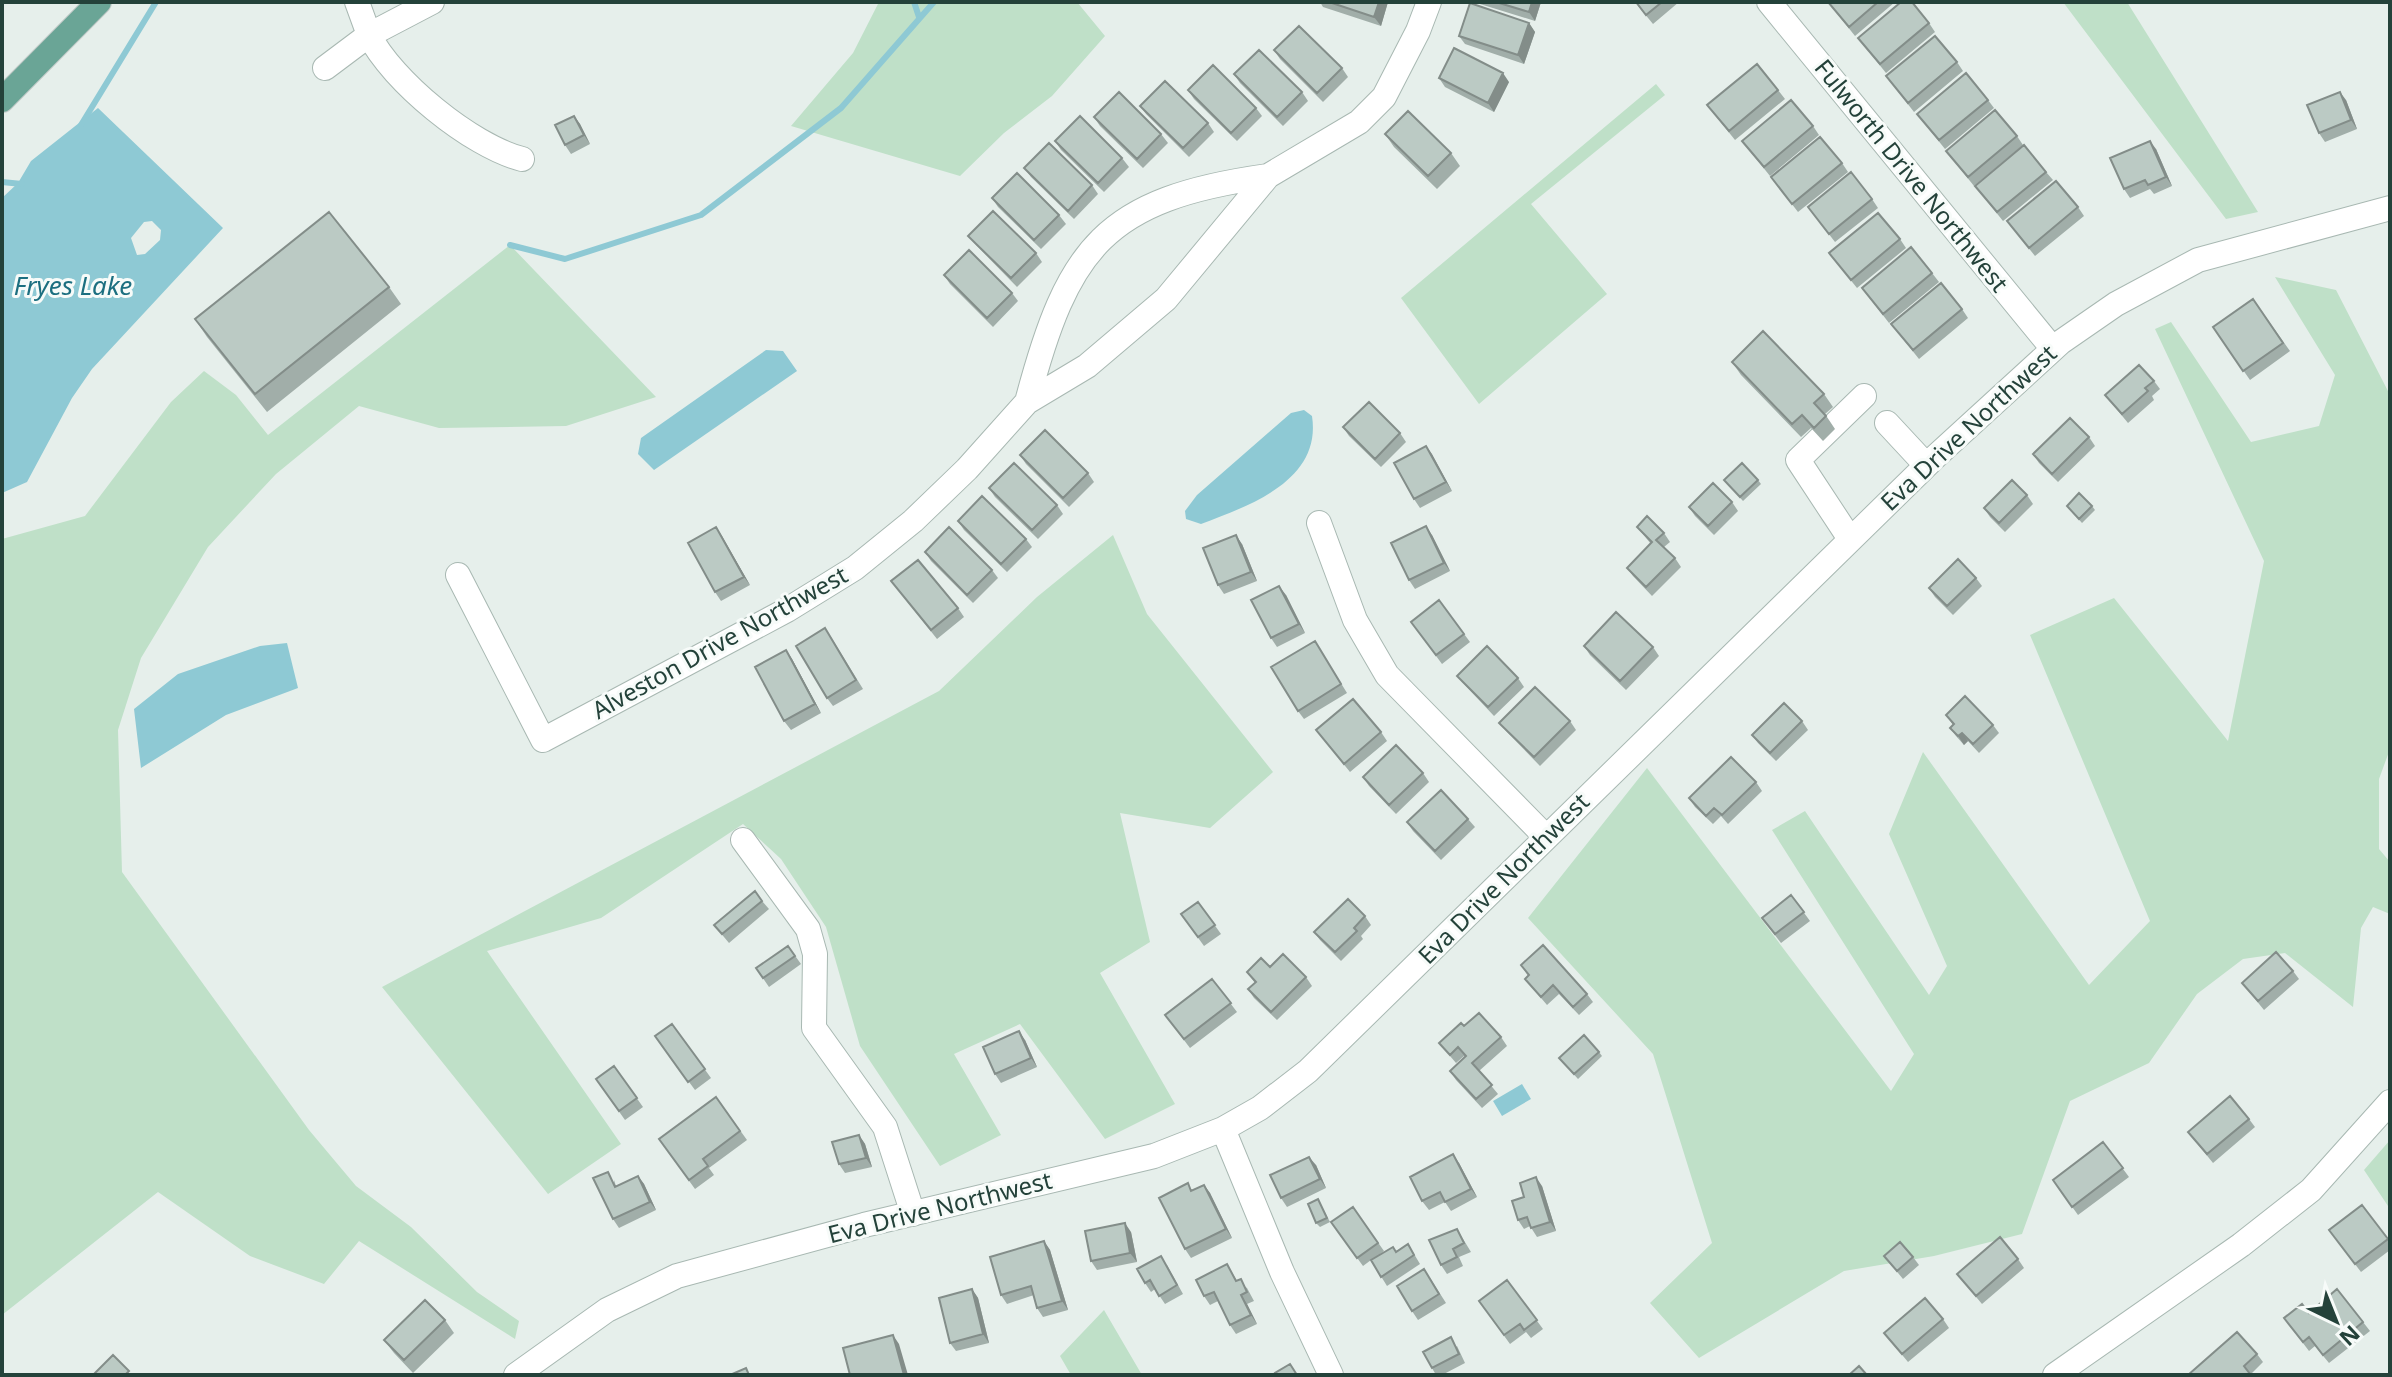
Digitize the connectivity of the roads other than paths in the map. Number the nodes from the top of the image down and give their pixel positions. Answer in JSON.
{"nodes":[{"id":1,"x":99,"y":2,"type":"edge"},
{"id":2,"x":357,"y":2,"type":"edge"},
{"id":3,"x":432,"y":2,"type":"edge"},
{"id":4,"x":1429,"y":2,"type":"edge"},
{"id":5,"x":1769,"y":2,"type":"edge"},
{"id":6,"x":369,"y":35,"type":"junction"},
{"id":7,"x":325,"y":68,"type":"dead end"},
{"id":8,"x":2,"y":100,"type":"edge"},
{"id":9,"x":522,"y":159,"type":"dead end"},
{"id":10,"x":1268,"y":176,"type":"junction"},
{"id":11,"x":2390,"y":208,"type":"edge"},
{"id":12,"x":2053,"y":349,"type":"junction"},
{"id":13,"x":1864,"y":396,"type":"dead end"},
{"id":14,"x":1027,"y":402,"type":"junction"},
{"id":15,"x":1887,"y":423,"type":"dead end"},
{"id":16,"x":1926,"y":465,"type":"junction"},
{"id":17,"x":1319,"y":523,"type":"dead end"},
{"id":18,"x":1850,"y":539,"type":"junction"},
{"id":19,"x":458,"y":575,"type":"dead end"},
{"id":20,"x":1546,"y":837,"type":"junction"},
{"id":21,"x":743,"y":840,"type":"dead end"},
{"id":22,"x":2390,"y":1102,"type":"edge"},
{"id":23,"x":1223,"y":1129,"type":"junction"},
{"id":24,"x":913,"y":1214,"type":"junction"},
{"id":25,"x":516,"y":1375,"type":"edge"},
{"id":26,"x":1331,"y":1375,"type":"edge"},
{"id":27,"x":2055,"y":1375,"type":"edge"}],
"edges":[{"from":1,"to":8,"type":"main road"},
{"from":2,"to":6,"type":"street"},
{"from":3,"to":6,"type":"street"},
{"from":4,"to":10,"type":"street","name":"Alveston Drive Northwest"},
{"from":5,"to":12,"type":"street","name":"Fulworth Drive Northwest"},
{"from":6,"to":7,"type":"street"},
{"from":6,"to":9,"type":"street"},
{"from":10,"to":14,"type":"street","name":"Alveston Drive Northwest"},
{"from":10,"to":14,"type":"street","name":"Alveston Drive Northwest"},
{"from":11,"to":12,"type":"street","name":"Eva Drive Northwest"},
{"from":12,"to":16,"type":"street","name":"Eva Drive Northwest"},
{"from":13,"to":18,"type":"street"},
{"from":14,"to":19,"type":"street","name":"Alveston Drive Northwest"},
{"from":15,"to":16,"type":"street"},
{"from":16,"to":18,"type":"street","name":"Eva Drive Northwest"},
{"from":17,"to":20,"type":"street"},
{"from":18,"to":20,"type":"street","name":"Eva Drive Northwest"},
{"from":20,"to":23,"type":"street","name":"Eva Drive Northwest"},
{"from":21,"to":24,"type":"street"},
{"from":22,"to":27,"type":"street"},
{"from":23,"to":24,"type":"street","name":"Eva Drive Northwest"},
{"from":23,"to":26,"type":"street"},
{"from":24,"to":25,"type":"street","name":"Eva Drive Northwest"}]}
